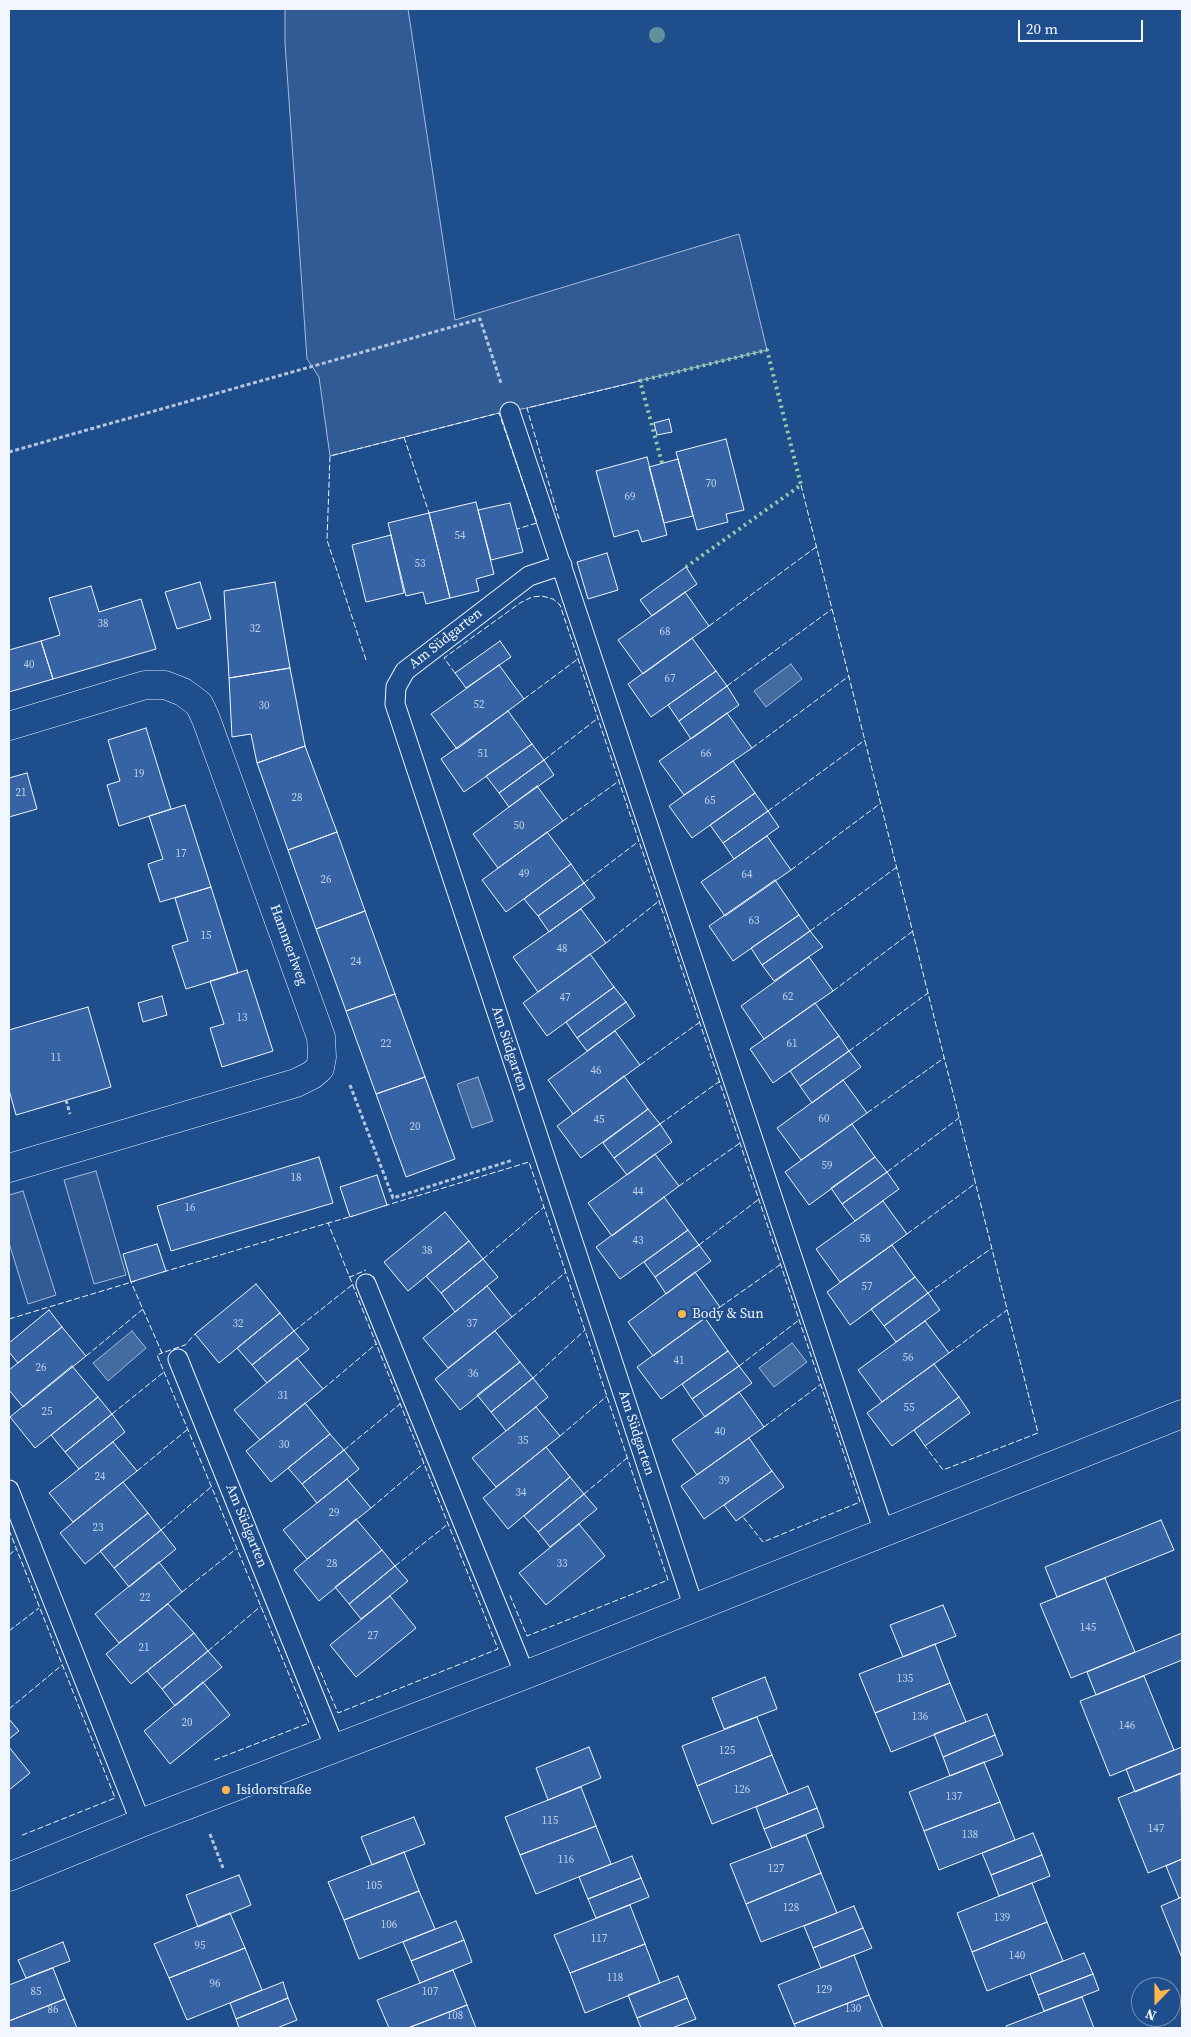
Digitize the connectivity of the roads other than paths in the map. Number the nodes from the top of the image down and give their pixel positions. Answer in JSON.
{"nodes":[{"id":1,"x":510,"y":412,"type":"road end"},
{"id":2,"x":562,"y":565,"type":"junction"},
{"id":3,"x":9,"y":726,"type":"edge"},
{"id":4,"x":9,"y":1168,"type":"edge"},
{"id":5,"x":366,"y":1284,"type":"dead end"},
{"id":6,"x":178,"y":1359,"type":"dead end"},
{"id":7,"x":1182,"y":1414,"type":"edge"},
{"id":8,"x":9,"y":1490,"type":"edge"},
{"id":9,"x":884,"y":1532,"type":"junction"},
{"id":10,"x":694,"y":1608,"type":"junction"},
{"id":11,"x":525,"y":1675,"type":"junction"},
{"id":12,"x":335,"y":1748,"type":"junction"},
{"id":13,"x":141,"y":1823,"type":"junction"},
{"id":14,"x":9,"y":1877,"type":"edge"}],
"edges":[{"from":1,"to":2,"type":"lane"},
{"from":2,"to":9,"type":"lane"},
{"from":2,"to":10,"type":"lane","name":"Am Südgarten"},
{"from":3,"to":4,"type":"street","name":"Hammerlweg"},
{"from":5,"to":11,"type":"lane"},
{"from":6,"to":12,"type":"lane","name":"Am Südgarten"},
{"from":7,"to":9,"type":"street"},
{"from":8,"to":13,"type":"lane"},
{"from":9,"to":10,"type":"street"},
{"from":10,"to":11,"type":"street"},
{"from":11,"to":12,"type":"street"},
{"from":12,"to":13,"type":"street"},
{"from":13,"to":14,"type":"street"}]}
